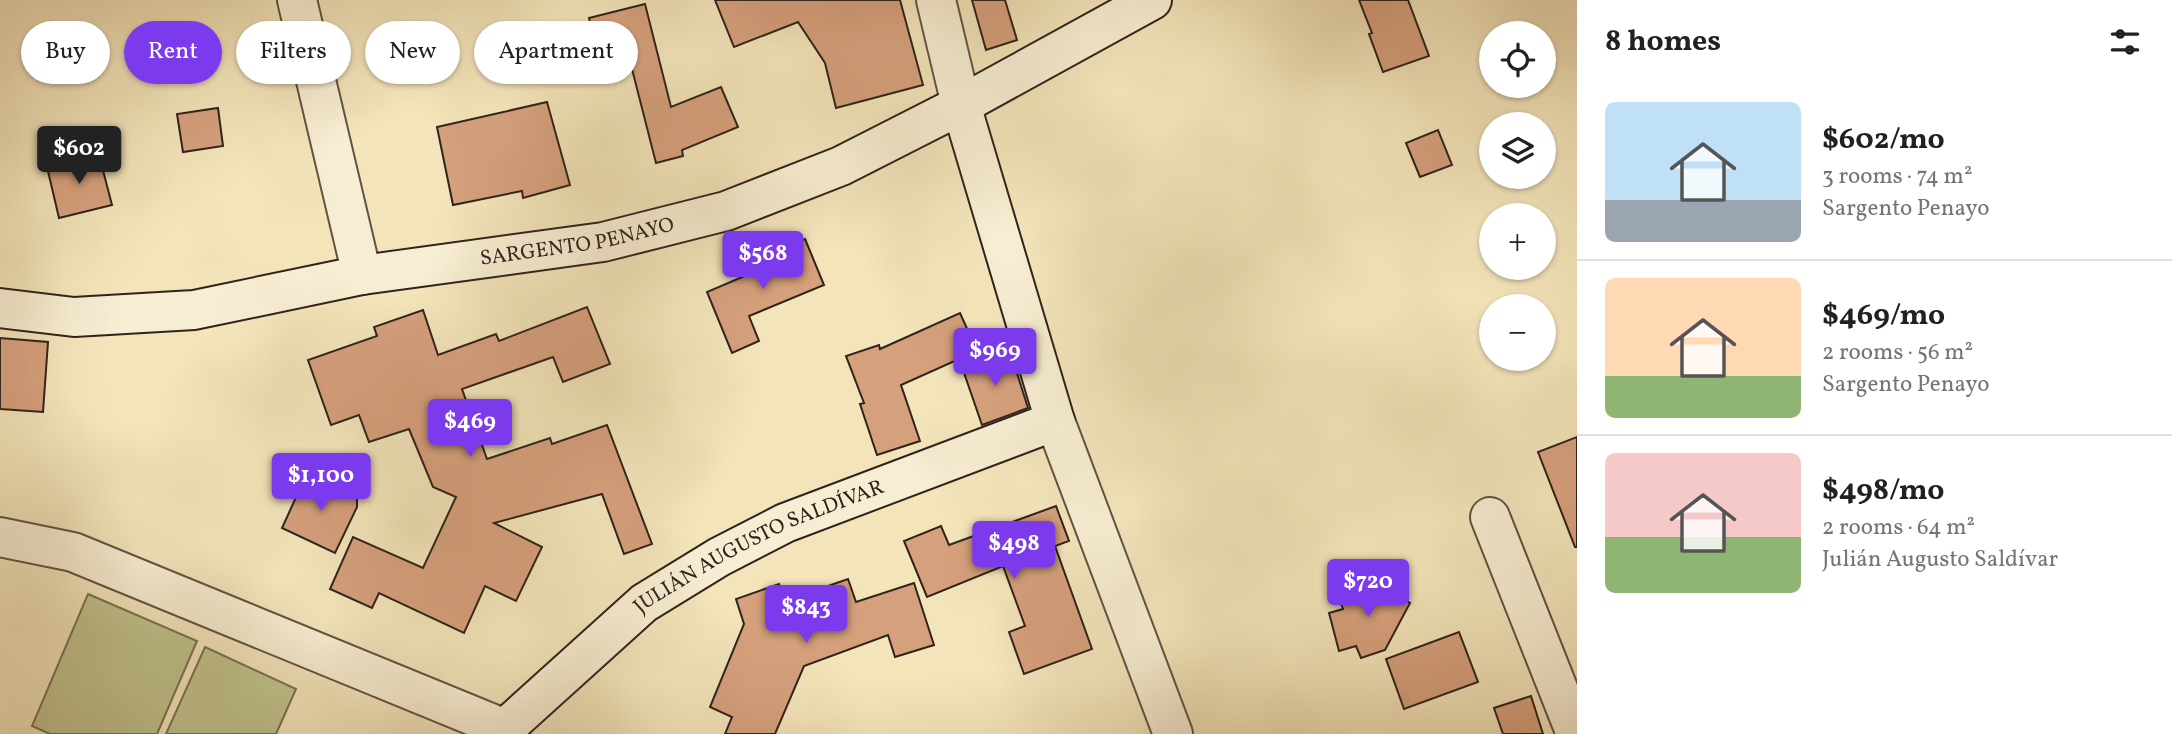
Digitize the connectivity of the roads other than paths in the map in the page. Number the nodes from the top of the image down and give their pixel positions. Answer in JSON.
{"nodes":[{"id":1,"x":297,"y":0,"type":"edge"},
{"id":2,"x":936,"y":0,"type":"edge"},
{"id":3,"x":1152,"y":0,"type":"edge"},
{"id":4,"x":961,"y":104,"type":"junction"},
{"id":5,"x":362,"y":275,"type":"junction"},
{"id":6,"x":0,"y":308,"type":"edge"},
{"id":7,"x":1055,"y":421,"type":"junction"},
{"id":8,"x":1490,"y":517,"type":"dead end"},
{"id":9,"x":0,"y":537,"type":"edge"},
{"id":10,"x":502,"y":731,"type":"edge"},
{"id":11,"x":1173,"y":734,"type":"edge"},
{"id":12,"x":1576,"y":734,"type":"edge"}],
"edges":[{"from":1,"to":5,"type":"street"},
{"from":2,"to":4,"type":"street"},
{"from":3,"to":4,"type":"street","name":"SARGENTO PENAYO"},
{"from":4,"to":5,"type":"street","name":"SARGENTO PENAYO"},
{"from":4,"to":7,"type":"street"},
{"from":5,"to":6,"type":"street","name":"SARGENTO PENAYO"},
{"from":7,"to":10,"type":"street","name":"JULIÁN AUGUSTO SALDÍVAR"},
{"from":7,"to":11,"type":"street"},
{"from":8,"to":12,"type":"street"},
{"from":9,"to":10,"type":"street"}]}
